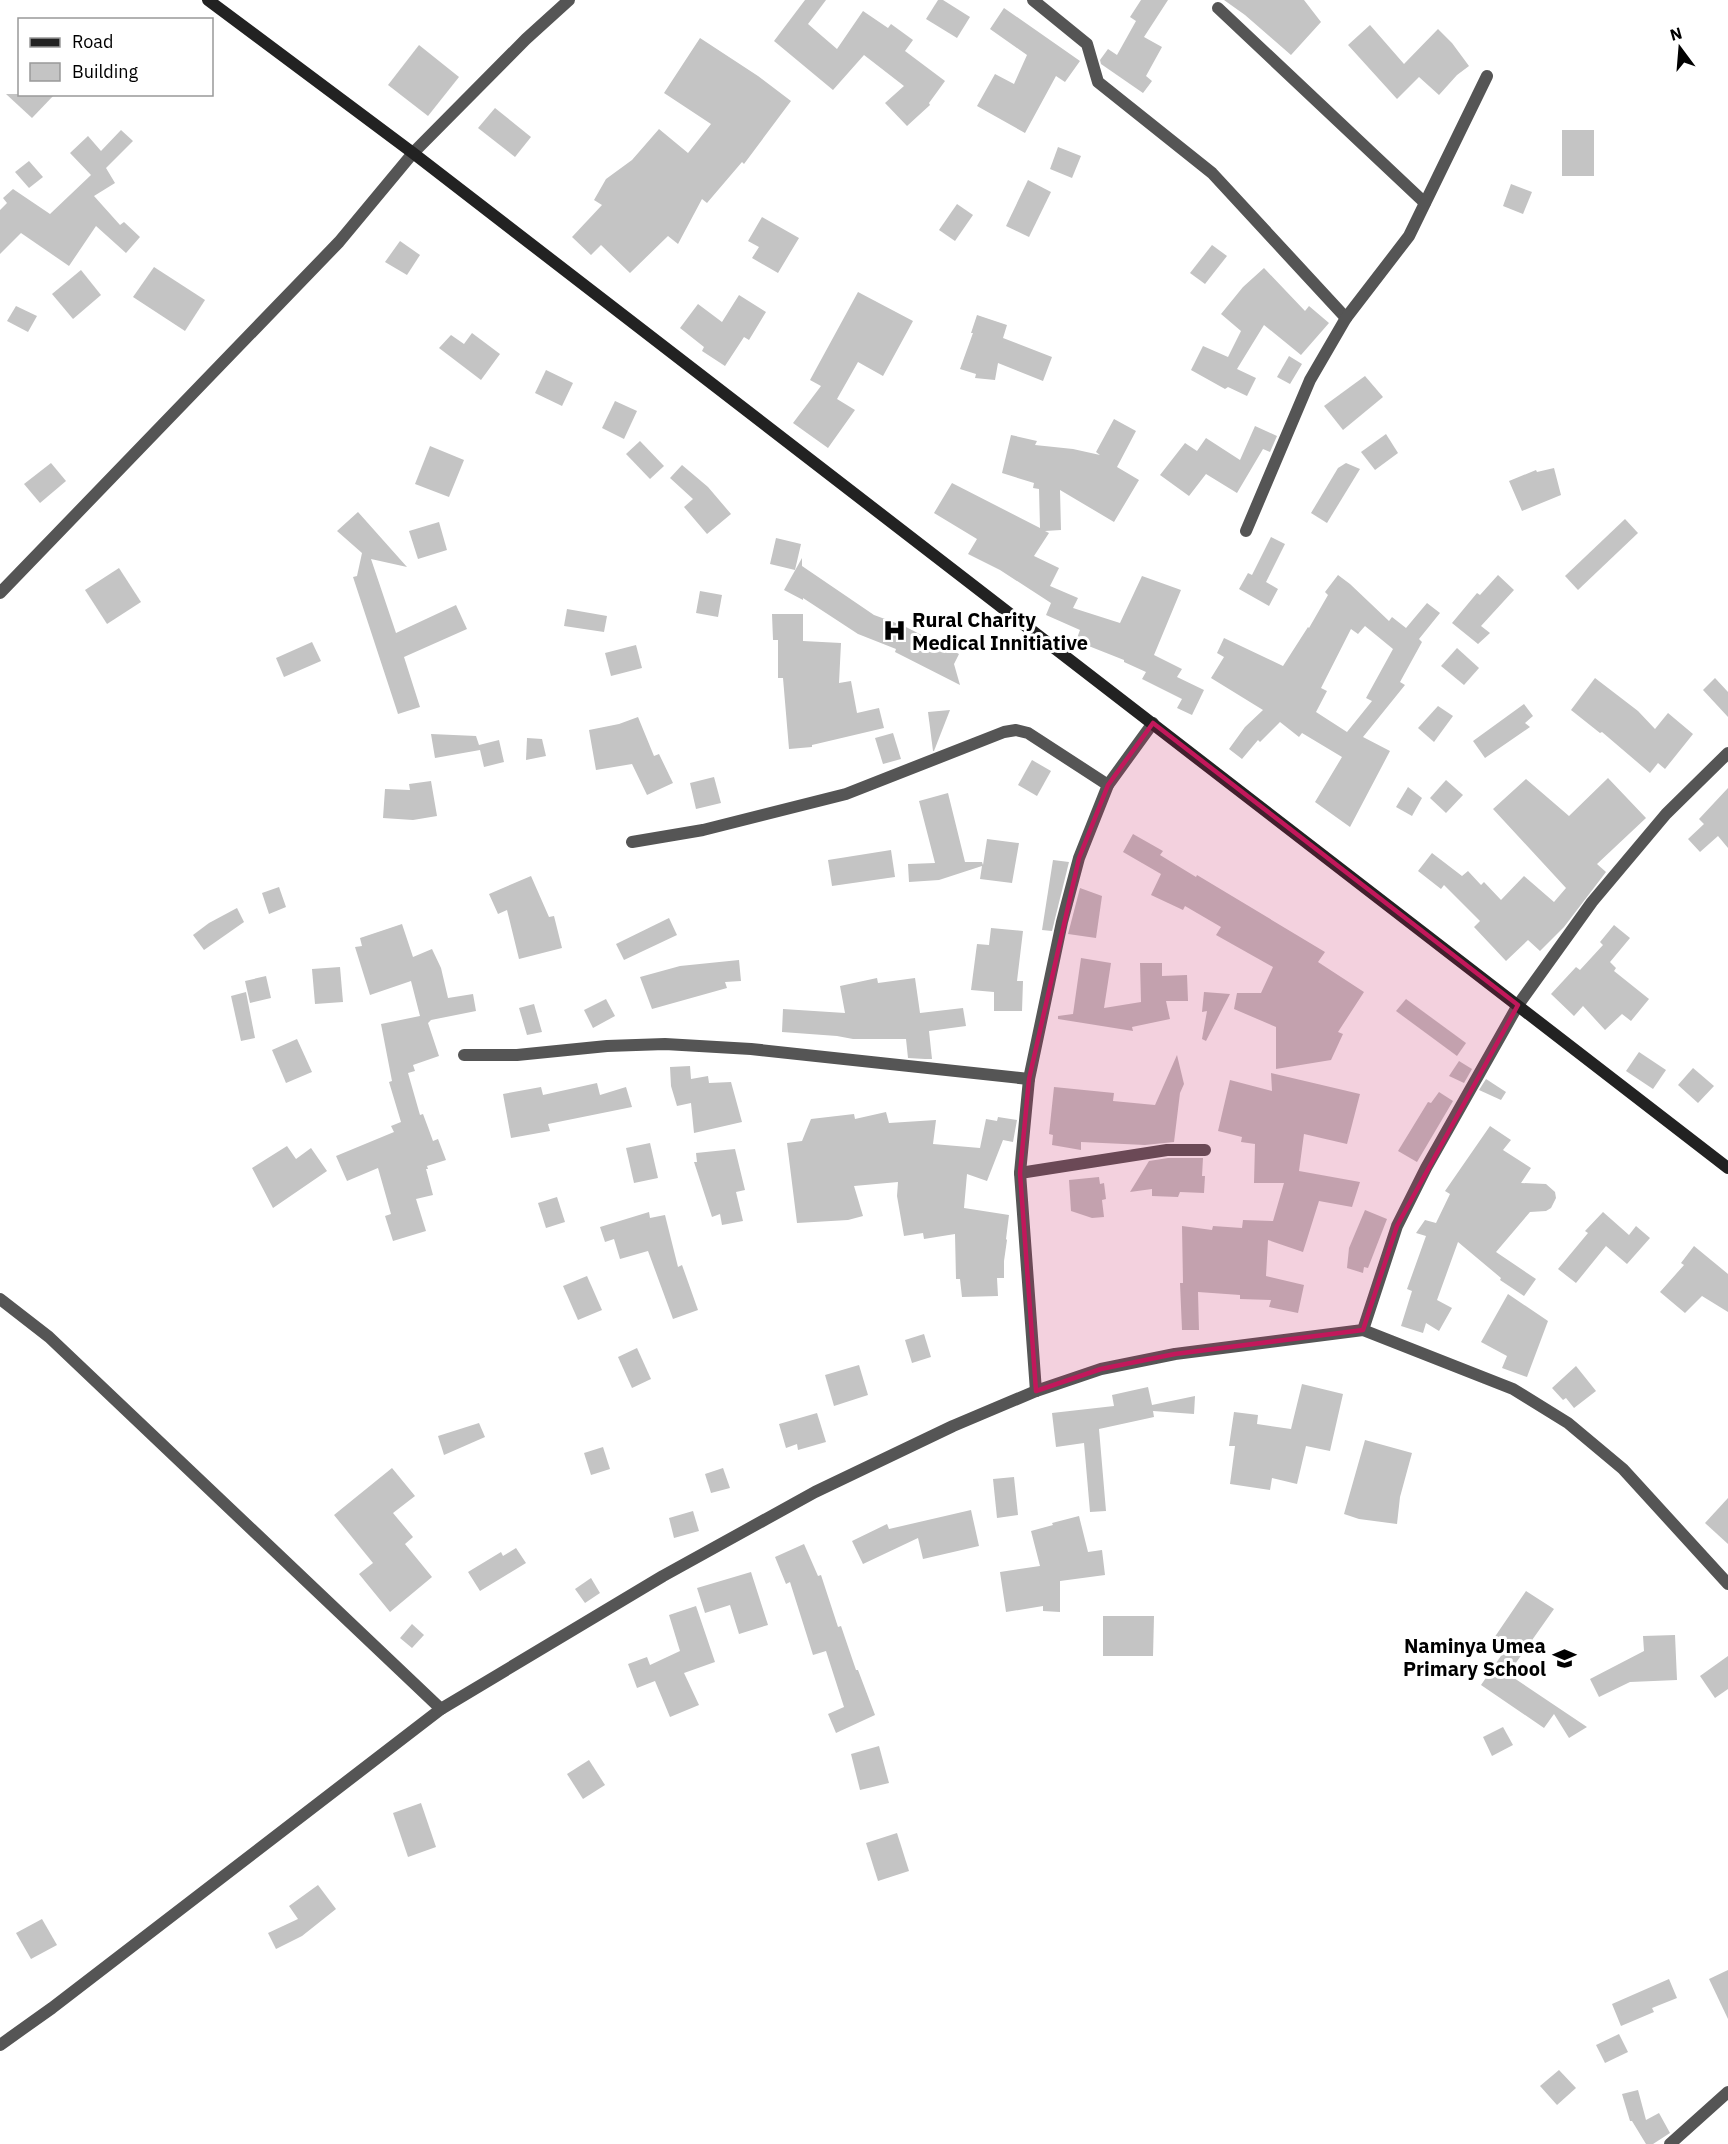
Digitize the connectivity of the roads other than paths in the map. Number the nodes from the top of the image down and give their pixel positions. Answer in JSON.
{"nodes":[{"id":1,"x":208,"y":0,"type":"edge"},
{"id":2,"x":569,"y":0,"type":"edge"},
{"id":3,"x":1032,"y":0,"type":"edge"},
{"id":4,"x":1218,"y":8,"type":"dead end"},
{"id":5,"x":1488,"y":75,"type":"dead end"},
{"id":6,"x":413,"y":153,"type":"junction"},
{"id":7,"x":1425,"y":203,"type":"junction"},
{"id":8,"x":1346,"y":318,"type":"junction"},
{"id":9,"x":1246,"y":531,"type":"dead end"},
{"id":10,"x":0,"y":593,"type":"edge"},
{"id":11,"x":1153,"y":723,"type":"junction"},
{"id":12,"x":1728,"y":753,"type":"edge"},
{"id":13,"x":1108,"y":785,"type":"junction"},
{"id":14,"x":632,"y":842,"type":"dead end"},
{"id":15,"x":1518,"y":1005,"type":"junction"},
{"id":16,"x":464,"y":1055,"type":"dead end"},
{"id":17,"x":1029,"y":1079,"type":"junction"},
{"id":18,"x":1205,"y":1150,"type":"dead end"},
{"id":19,"x":1728,"y":1168,"type":"edge"},
{"id":20,"x":1020,"y":1173,"type":"junction"},
{"id":21,"x":0,"y":1299,"type":"edge"},
{"id":22,"x":1363,"y":1330,"type":"junction"},
{"id":23,"x":1036,"y":1391,"type":"junction"},
{"id":24,"x":1728,"y":1584,"type":"edge"},
{"id":25,"x":441,"y":1709,"type":"junction"},
{"id":26,"x":0,"y":2045,"type":"edge"},
{"id":27,"x":1728,"y":2092,"type":"edge"},
{"id":28,"x":1670,"y":2144,"type":"edge"}],
"edges":[{"from":1,"to":6,"type":"main road"},
{"from":2,"to":6,"type":"street"},
{"from":3,"to":8,"type":"street"},
{"from":4,"to":7,"type":"street"},
{"from":5,"to":7,"type":"street"},
{"from":6,"to":10,"type":"street"},
{"from":6,"to":11,"type":"main road"},
{"from":7,"to":8,"type":"street"},
{"from":8,"to":9,"type":"street"},
{"from":11,"to":13,"type":"street"},
{"from":11,"to":15,"type":"main road"},
{"from":12,"to":15,"type":"street"},
{"from":13,"to":14,"type":"street"},
{"from":13,"to":17,"type":"street"},
{"from":15,"to":19,"type":"main road"},
{"from":15,"to":22,"type":"street"},
{"from":16,"to":17,"type":"street"},
{"from":17,"to":20,"type":"street"},
{"from":18,"to":20,"type":"street"},
{"from":20,"to":23,"type":"street"},
{"from":21,"to":25,"type":"street"},
{"from":22,"to":23,"type":"street"},
{"from":22,"to":24,"type":"street"},
{"from":23,"to":25,"type":"street"},
{"from":25,"to":26,"type":"street"},
{"from":27,"to":28,"type":"street"}]}
